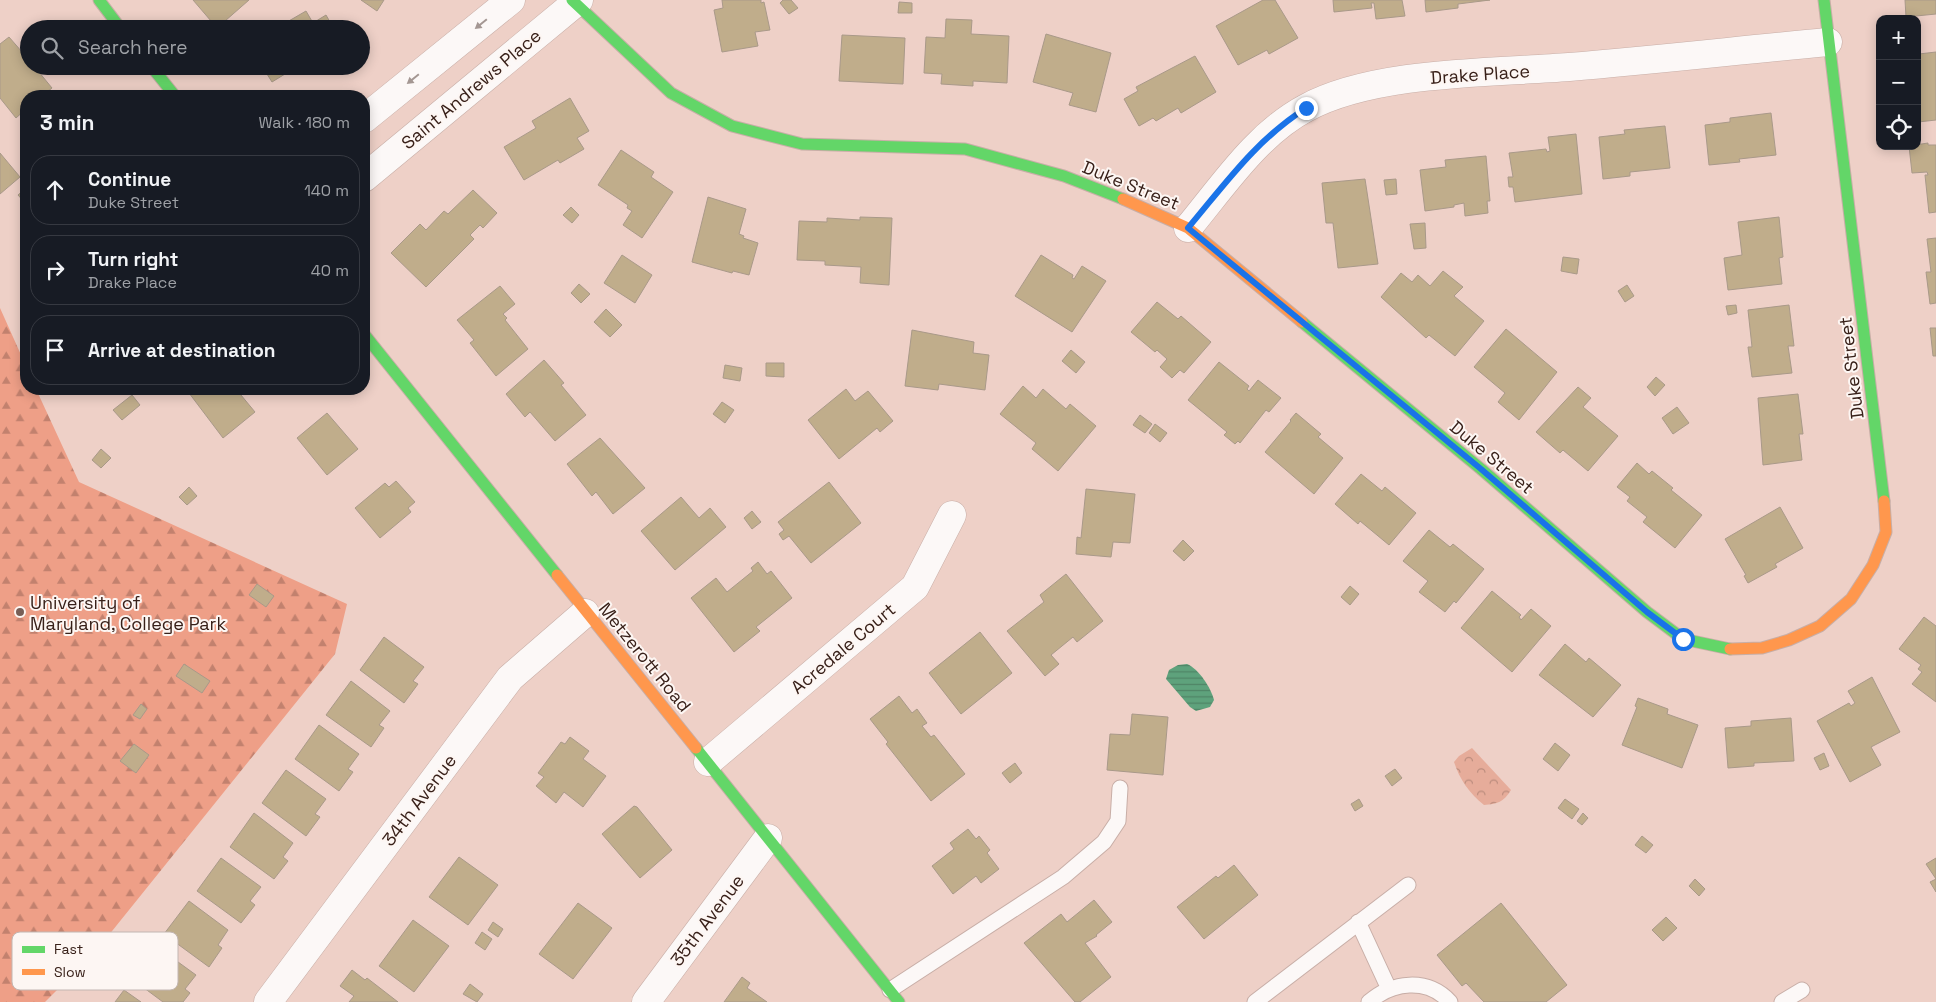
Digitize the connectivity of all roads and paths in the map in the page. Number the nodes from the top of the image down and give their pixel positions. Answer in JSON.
{"nodes":[{"id":1,"x":99,"y":0,"type":"edge"},
{"id":2,"x":511,"y":0,"type":"edge"},
{"id":3,"x":1824,"y":0,"type":"edge"},
{"id":4,"x":575,"y":1,"type":"edge"},
{"id":5,"x":114,"y":20,"type":"edge"},
{"id":6,"x":1828,"y":42,"type":"junction"},
{"id":7,"x":158,"y":75,"type":"edge"},
{"id":8,"x":170,"y":90,"type":"edge"},
{"id":9,"x":370,"y":114,"type":"edge"},
{"id":10,"x":370,"y":173,"type":"edge"},
{"id":11,"x":1188,"y":228,"type":"junction"},
{"id":12,"x":370,"y":342,"type":"edge"},
{"id":13,"x":952,"y":515,"type":"dead end"},
{"id":14,"x":586,"y":613,"type":"junction"},
{"id":15,"x":708,"y":762,"type":"junction"},
{"id":16,"x":1120,"y":788,"type":"dead end"},
{"id":17,"x":768,"y":838,"type":"junction"},
{"id":18,"x":1408,"y":885,"type":"dead end"},
{"id":19,"x":1358,"y":922,"type":"junction"},
{"id":20,"x":1389,"y":989,"type":"junction"},
{"id":21,"x":1802,"y":990,"type":"dead end"},
{"id":22,"x":894,"y":996,"type":"edge"},
{"id":23,"x":268,"y":1002,"type":"edge"},
{"id":24,"x":646,"y":1002,"type":"edge"},
{"id":25,"x":1255,"y":1002,"type":"edge"},
{"id":26,"x":1369,"y":1002,"type":"edge"},
{"id":27,"x":1450,"y":1002,"type":"edge"},
{"id":28,"x":1782,"y":1002,"type":"edge"}],
"edges":[{"from":1,"to":5,"type":"street"},
{"from":2,"to":9,"type":"street","one_way":true},
{"from":3,"to":6,"type":"street","name":"Duke Street"},
{"from":4,"to":10,"type":"street","name":"Saint Andrews Place"},
{"from":4,"to":11,"type":"street","name":"Duke Street"},
{"from":6,"to":11,"type":"street","name":"Drake Place"},
{"from":6,"to":11,"type":"street","name":"Duke Street"},
{"from":7,"to":8,"type":"street"},
{"from":12,"to":14,"type":"street","name":"Metzerott Road"},
{"from":13,"to":15,"type":"street","name":"Acredale Court"},
{"from":14,"to":15,"type":"street","name":"Metzerott Road"},
{"from":14,"to":23,"type":"street","name":"34th Avenue"},
{"from":15,"to":17,"type":"street","name":"Metzerott Road"},
{"from":16,"to":22,"type":"lane"},
{"from":17,"to":22,"type":"street","name":"Metzerott Road"},
{"from":17,"to":24,"type":"street","name":"35th Avenue"},
{"from":18,"to":19,"type":"lane"},
{"from":19,"to":20,"type":"lane"},
{"from":19,"to":25,"type":"lane"},
{"from":20,"to":26,"type":"lane"},
{"from":20,"to":27,"type":"lane"},
{"from":21,"to":28,"type":"lane"}]}
